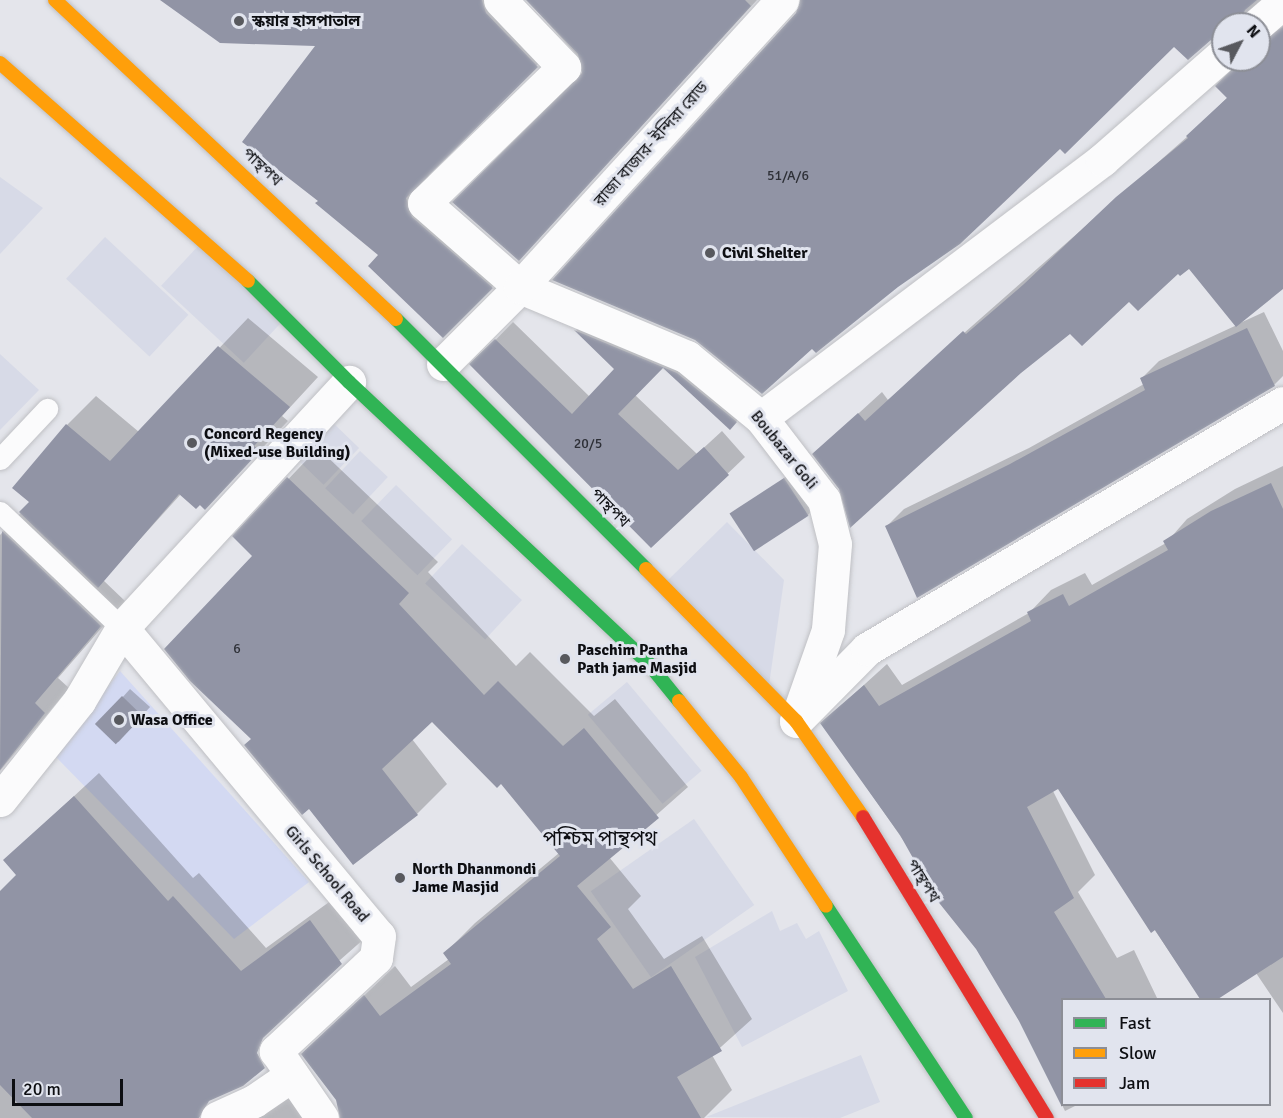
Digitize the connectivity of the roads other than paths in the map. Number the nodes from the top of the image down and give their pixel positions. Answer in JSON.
{"nodes":[{"id":1,"x":55,"y":0,"type":"edge"},
{"id":2,"x":500,"y":0,"type":"edge"},
{"id":3,"x":782,"y":0,"type":"edge"},
{"id":4,"x":1283,"y":2,"type":"edge"},
{"id":5,"x":1271,"y":13,"type":"edge"},
{"id":6,"x":0,"y":63,"type":"edge"},
{"id":7,"x":1211,"y":65,"type":"edge"},
{"id":8,"x":520,"y":287,"type":"junction"},
{"id":9,"x":443,"y":364,"type":"junction"},
{"id":10,"x":349,"y":382,"type":"junction"},
{"id":11,"x":1283,"y":403,"type":"edge"},
{"id":12,"x":46,"y":409,"type":"dead end"},
{"id":13,"x":761,"y":418,"type":"junction"},
{"id":14,"x":0,"y":459,"type":"edge"},
{"id":15,"x":0,"y":512,"type":"edge"},
{"id":16,"x":122,"y":628,"type":"junction"},
{"id":17,"x":796,"y":721,"type":"junction"},
{"id":18,"x":0,"y":800,"type":"edge"},
{"id":19,"x":292,"y":1075,"type":"junction"},
{"id":20,"x":254,"y":1111,"type":"edge"},
{"id":21,"x":217,"y":1118,"type":"edge"},
{"id":22,"x":322,"y":1118,"type":"edge"},
{"id":23,"x":966,"y":1118,"type":"edge"},
{"id":24,"x":1047,"y":1118,"type":"edge"}],
"edges":[{"from":1,"to":9,"type":"main road","name":"পান্থপথ"},
{"from":2,"to":8,"type":"street","name":"Boubazar Goli"},
{"from":3,"to":8,"type":"street","name":"রাজা বাজার- ইন্দিরা রোড"},
{"from":4,"to":5,"type":"street"},
{"from":6,"to":10,"type":"main road"},
{"from":7,"to":13,"type":"street"},
{"from":8,"to":9,"type":"street","name":"রাজা বাজার- ইন্দিরা রোড"},
{"from":8,"to":13,"type":"street","name":"Boubazar Goli"},
{"from":9,"to":17,"type":"main road","name":"পান্থপথ"},
{"from":10,"to":16,"type":"street"},
{"from":10,"to":23,"type":"main road"},
{"from":11,"to":17,"type":"street"},
{"from":12,"to":14,"type":"lane"},
{"from":13,"to":17,"type":"street","name":"Boubazar Goli"},
{"from":15,"to":16,"type":"lane"},
{"from":16,"to":18,"type":"street"},
{"from":16,"to":19,"type":"street","name":"Girls School Road"},
{"from":17,"to":24,"type":"main road","name":"পান্থপথ"},
{"from":19,"to":20,"type":"street"},
{"from":19,"to":22,"type":"street","name":"Girls School Road"},
{"from":20,"to":21,"type":"street"}]}
